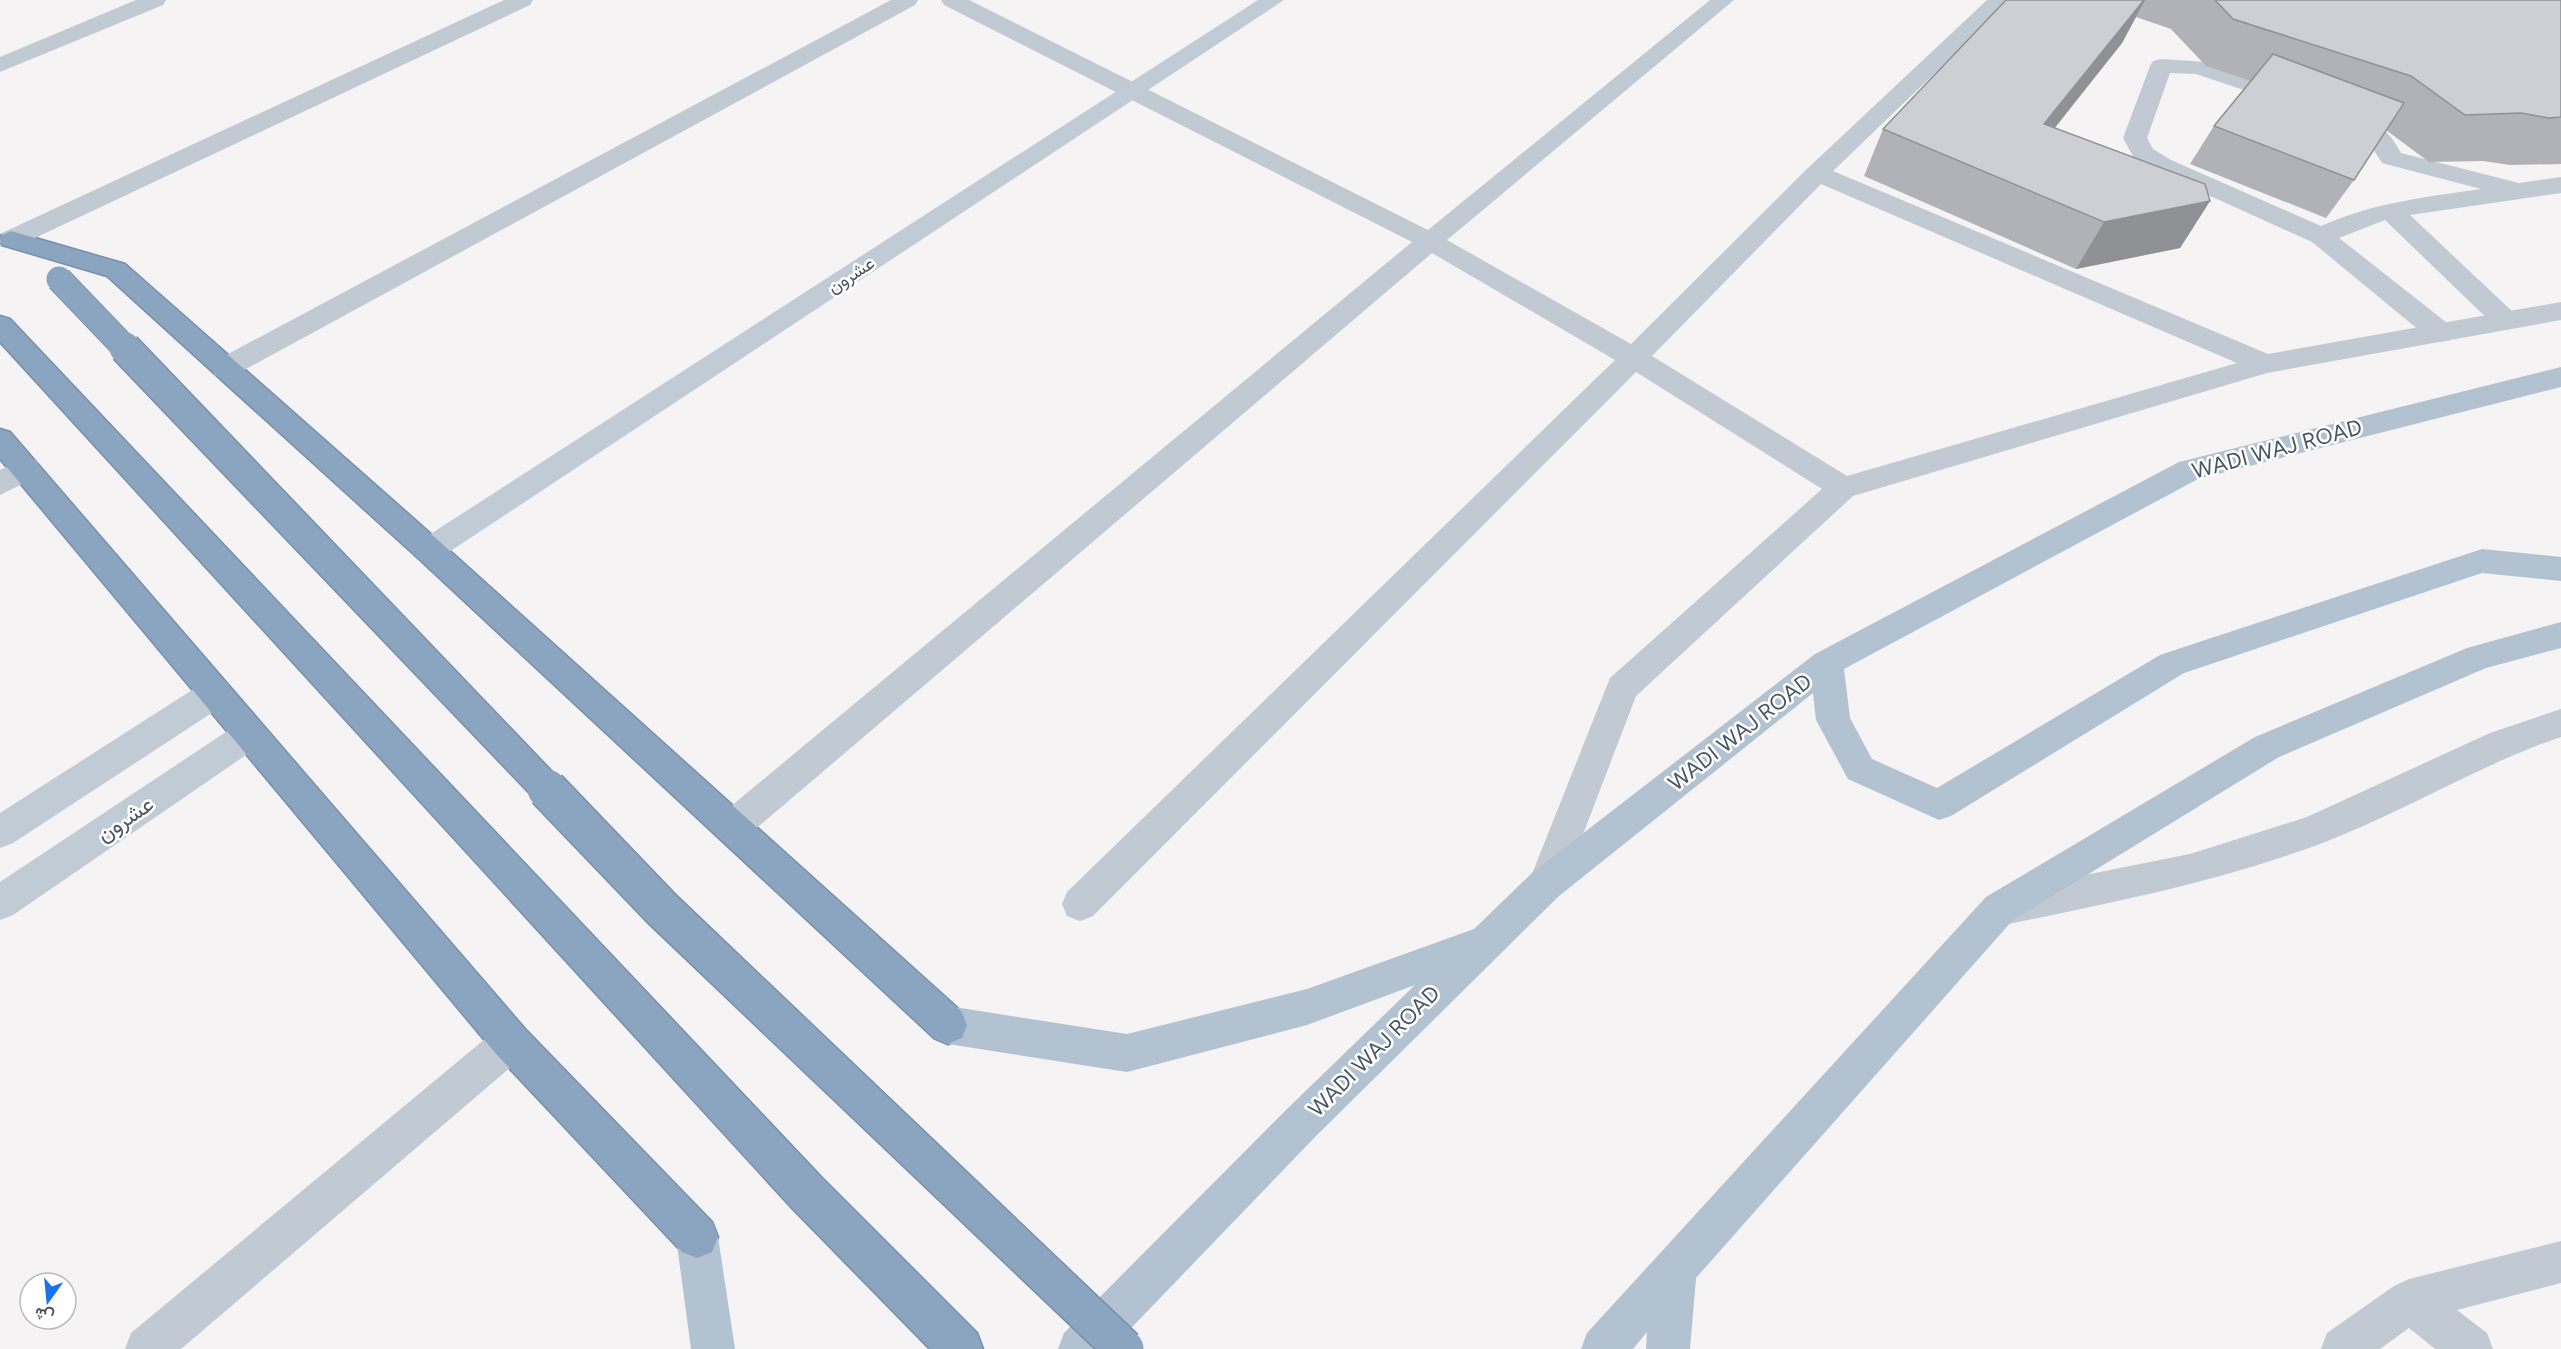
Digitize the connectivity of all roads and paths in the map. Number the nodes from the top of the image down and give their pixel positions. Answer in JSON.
{"nodes":[{"id":1,"x":155,"y":0,"type":"edge"},
{"id":2,"x":522,"y":0,"type":"edge"},
{"id":3,"x":907,"y":0,"type":"edge"},
{"id":4,"x":952,"y":0,"type":"edge"},
{"id":5,"x":1273,"y":0,"type":"edge"},
{"id":6,"x":1723,"y":0,"type":"edge"},
{"id":7,"x":2000,"y":0,"type":"edge"},
{"id":8,"x":0,"y":65,"type":"edge"},
{"id":9,"x":1133,"y":91,"type":"junction"},
{"id":10,"x":1817,"y":173,"type":"junction"},
{"id":11,"x":2561,"y":185,"type":"edge"},
{"id":12,"x":2522,"y":192,"type":"junction"},
{"id":13,"x":2390,"y":210,"type":"junction"},
{"id":14,"x":6,"y":234,"type":"edge"},
{"id":15,"x":2321,"y":236,"type":"junction"},
{"id":16,"x":1430,"y":241,"type":"junction"},
{"id":17,"x":2561,"y":310,"type":"edge"},
{"id":18,"x":2506,"y":321,"type":"junction"},
{"id":19,"x":0,"y":325,"type":"edge"},
{"id":20,"x":2441,"y":333,"type":"junction"},
{"id":21,"x":1634,"y":358,"type":"junction"},
{"id":22,"x":2266,"y":364,"type":"junction"},
{"id":23,"x":225,"y":368,"type":"junction"},
{"id":24,"x":2561,"y":377,"type":"edge"},
{"id":25,"x":0,"y":439,"type":"edge"},
{"id":26,"x":13,"y":477,"type":"edge"},
{"id":27,"x":1843,"y":488,"type":"junction"},
{"id":28,"x":429,"y":550,"type":"junction"},
{"id":29,"x":2561,"y":569,"type":"edge"},
{"id":30,"x":2561,"y":635,"type":"edge"},
{"id":31,"x":1827,"y":663,"type":"junction"},
{"id":32,"x":215,"y":693,"type":"junction"},
{"id":33,"x":2561,"y":723,"type":"edge"},
{"id":34,"x":250,"y":734,"type":"junction"},
{"id":35,"x":732,"y":826,"type":"junction"},
{"id":36,"x":0,"y":832,"type":"edge"},
{"id":37,"x":1546,"y":884,"type":"junction"},
{"id":38,"x":0,"y":903,"type":"edge"},
{"id":39,"x":1080,"y":904,"type":"dead end"},
{"id":40,"x":1999,"y":909,"type":"junction"},
{"id":41,"x":1484,"y":942,"type":"junction"},
{"id":42,"x":948,"y":1025,"type":"joint"},
{"id":43,"x":511,"y":1042,"type":"junction"},
{"id":44,"x":697,"y":1237,"type":"joint"},
{"id":45,"x":2561,"y":1262,"type":"edge"},
{"id":46,"x":1675,"y":1267,"type":"junction"},
{"id":47,"x":2409,"y":1300,"type":"junction"},
{"id":48,"x":147,"y":1349,"type":"edge"},
{"id":49,"x":713,"y":1349,"type":"edge"},
{"id":50,"x":961,"y":1349,"type":"edge"},
{"id":51,"x":1080,"y":1349,"type":"edge"},
{"id":52,"x":1124,"y":1349,"type":"edge"},
{"id":53,"x":1603,"y":1349,"type":"edge"},
{"id":54,"x":1668,"y":1349,"type":"edge"},
{"id":55,"x":2343,"y":1349,"type":"edge"},
{"id":56,"x":2471,"y":1349,"type":"edge"}],
"edges":[{"from":1,"to":8,"type":"street"},
{"from":2,"to":14,"type":"street"},
{"from":3,"to":23,"type":"street"},
{"from":4,"to":9,"type":"street"},
{"from":5,"to":9,"type":"street","name":"عشرون"},
{"from":6,"to":16,"type":"street"},
{"from":7,"to":10,"type":"street"},
{"from":9,"to":16,"type":"street"},
{"from":9,"to":28,"type":"street","name":"عشرون"},
{"from":10,"to":21,"type":"street"},
{"from":10,"to":22,"type":"street"},
{"from":11,"to":12,"type":"street"},
{"from":12,"to":13,"type":"street"},
{"from":12,"to":15,"type":"street"},
{"from":13,"to":15,"type":"street"},
{"from":13,"to":18,"type":"street"},
{"from":14,"to":23,"type":"highway"},
{"from":14,"to":52,"type":"highway","bridge":true},
{"from":15,"to":20,"type":"street"},
{"from":16,"to":21,"type":"street"},
{"from":16,"to":35,"type":"street"},
{"from":17,"to":18,"type":"street"},
{"from":18,"to":20,"type":"street"},
{"from":19,"to":50,"type":"highway"},
{"from":20,"to":22,"type":"street"},
{"from":21,"to":27,"type":"street"},
{"from":21,"to":39,"type":"street"},
{"from":22,"to":27,"type":"street"},
{"from":23,"to":28,"type":"highway"},
{"from":24,"to":31,"type":"main road","name":"WADI WAJ ROAD"},
{"from":25,"to":26,"type":"highway"},
{"from":26,"to":32,"type":"highway"},
{"from":27,"to":37,"type":"street"},
{"from":28,"to":35,"type":"highway"},
{"from":29,"to":31,"type":"main road"},
{"from":30,"to":40,"type":"main road"},
{"from":31,"to":37,"type":"main road","name":"WADI WAJ ROAD"},
{"from":32,"to":34,"type":"highway"},
{"from":32,"to":36,"type":"street"},
{"from":33,"to":40,"type":"street"},
{"from":34,"to":38,"type":"street","name":"عشرون"},
{"from":34,"to":43,"type":"highway"},
{"from":35,"to":42,"type":"highway"},
{"from":37,"to":41,"type":"main road","name":"WADI WAJ ROAD"},
{"from":40,"to":46,"type":"main road"},
{"from":41,"to":42,"type":"main road"},
{"from":41,"to":51,"type":"main road","name":"WADI WAJ ROAD"},
{"from":43,"to":44,"type":"highway"},
{"from":43,"to":48,"type":"street"},
{"from":44,"to":49,"type":"main road"},
{"from":45,"to":47,"type":"street"},
{"from":46,"to":53,"type":"main road"},
{"from":46,"to":54,"type":"main road"},
{"from":47,"to":55,"type":"street"},
{"from":47,"to":56,"type":"street"}]}
